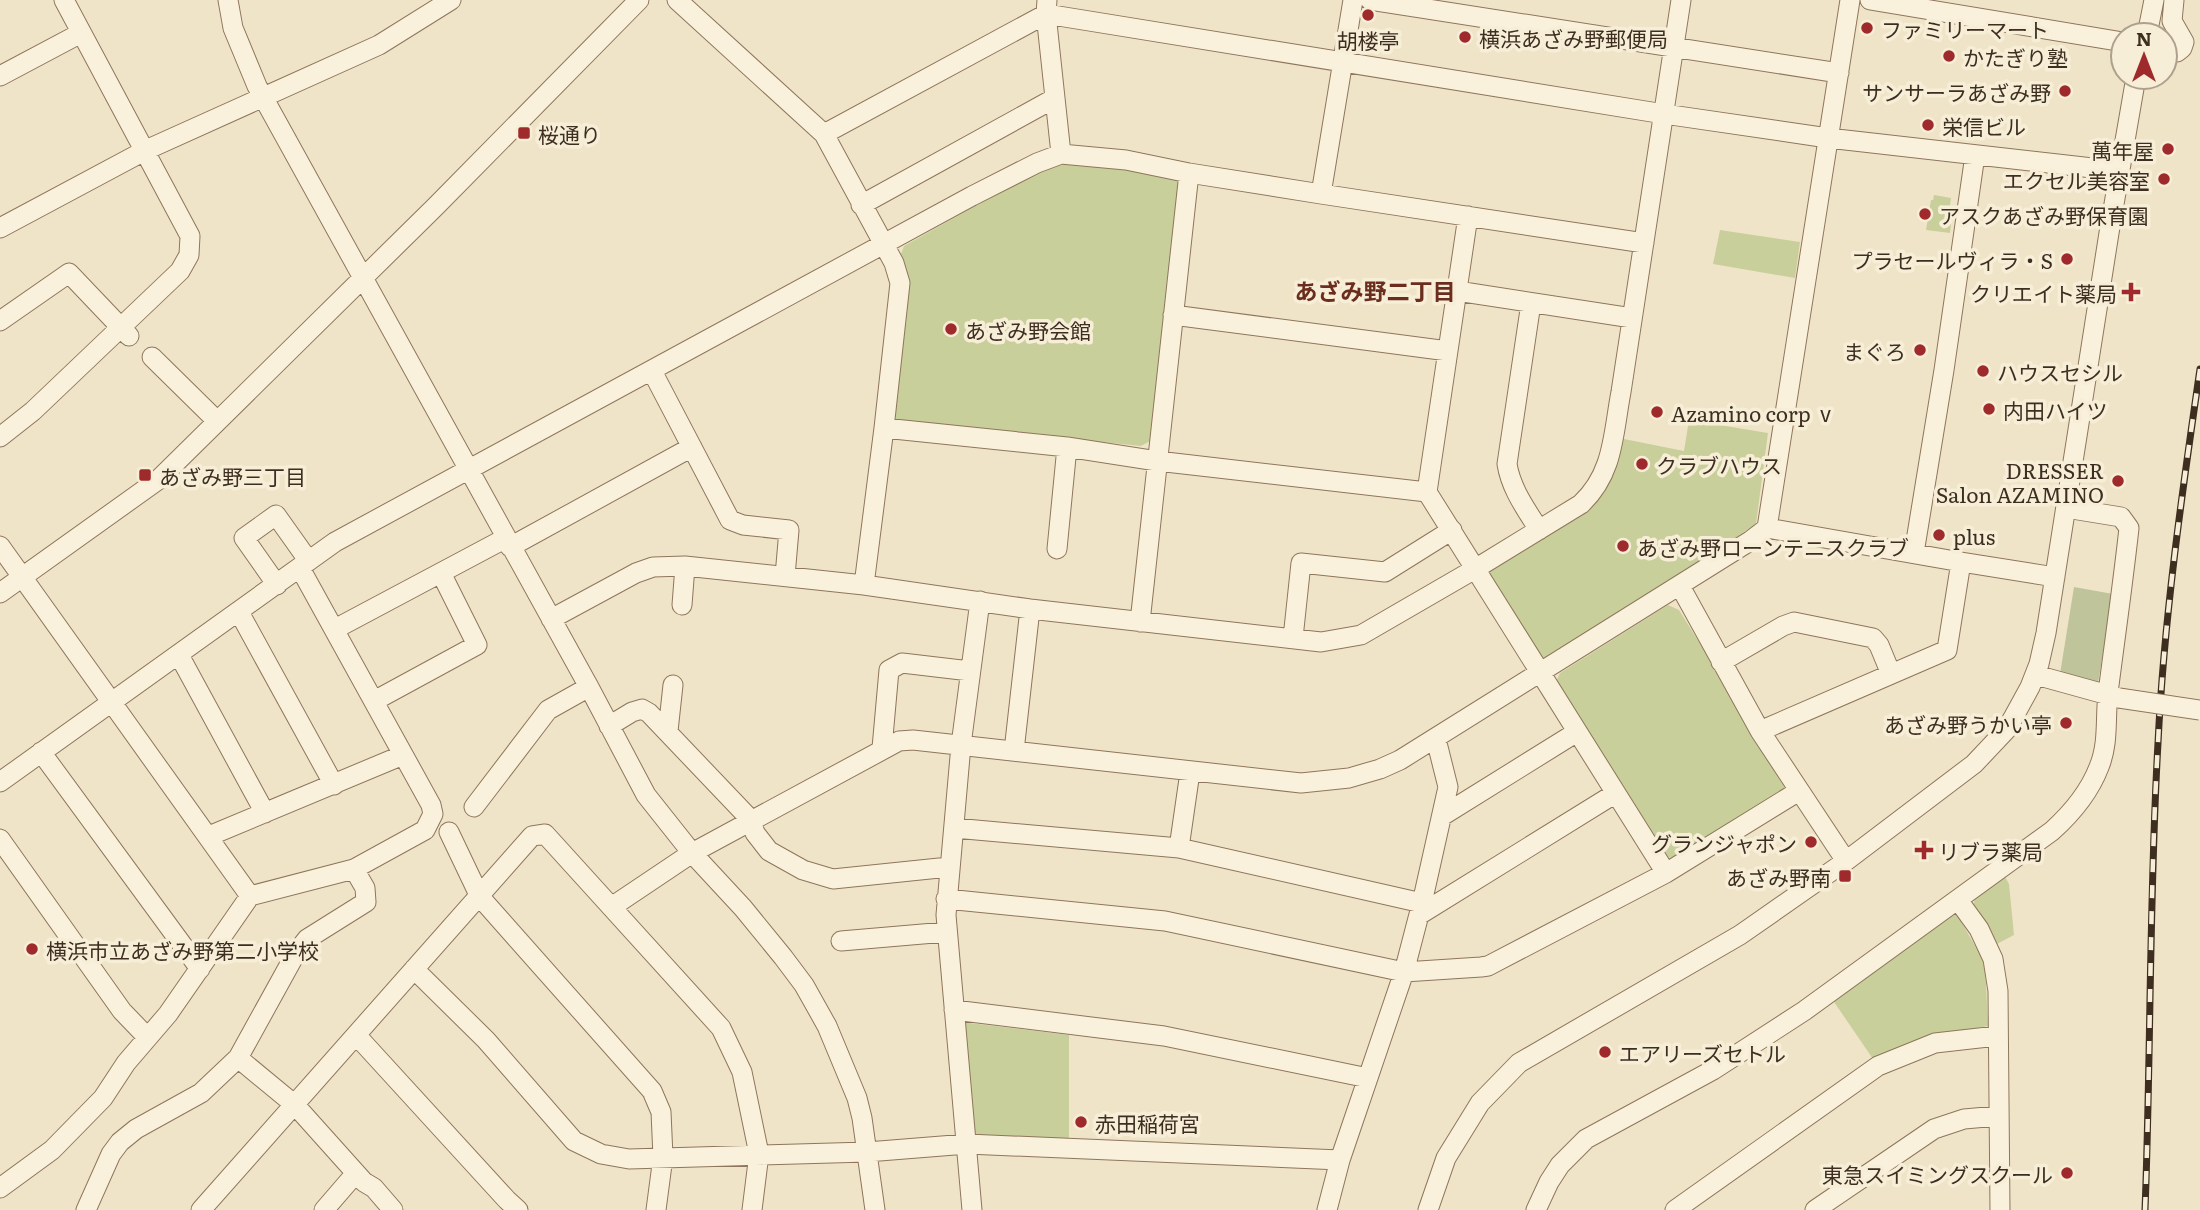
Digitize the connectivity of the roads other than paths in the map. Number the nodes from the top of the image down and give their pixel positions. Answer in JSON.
{"nodes":[{"id":1,"x":64,"y":0,"type":"edge"},
{"id":2,"x":228,"y":0,"type":"edge"},
{"id":3,"x":451,"y":0,"type":"edge"},
{"id":4,"x":639,"y":0,"type":"edge"},
{"id":5,"x":677,"y":0,"type":"edge"},
{"id":6,"x":1353,"y":0,"type":"edge"},
{"id":7,"x":1370,"y":0,"type":"edge"},
{"id":8,"x":1681,"y":0,"type":"edge"},
{"id":9,"x":1850,"y":0,"type":"edge"},
{"id":10,"x":2154,"y":0,"type":"edge"},
{"id":11,"x":2174,"y":0,"type":"edge"},
{"id":12,"x":1883,"y":1,"type":"edge"},
{"id":13,"x":1046,"y":7,"type":"edge"},
{"id":14,"x":2150,"y":21,"type":"edge"},
{"id":15,"x":2172,"y":21,"type":"edge"},
{"id":16,"x":81,"y":33,"type":"junction"},
{"id":17,"x":2179,"y":33,"type":"edge"},
{"id":18,"x":2109,"y":40,"type":"edge"},
{"id":19,"x":1675,"y":48,"type":"junction"},
{"id":20,"x":2179,"y":50,"type":"edge"},
{"id":21,"x":1342,"y":63,"type":"junction"},
{"id":22,"x":1839,"y":73,"type":"junction"},
{"id":23,"x":0,"y":76,"type":"edge"},
{"id":24,"x":2133,"y":91,"type":"edge"},
{"id":25,"x":263,"y":97,"type":"junction"},
{"id":26,"x":1055,"y":98,"type":"junction"},
{"id":27,"x":1664,"y":114,"type":"junction"},
{"id":28,"x":824,"y":134,"type":"junction"},
{"id":29,"x":1828,"y":138,"type":"junction"},
{"id":30,"x":146,"y":150,"type":"junction"},
{"id":31,"x":1061,"y":155,"type":"junction"},
{"id":32,"x":1975,"y":155,"type":"junction"},
{"id":33,"x":2119,"y":171,"type":"junction"},
{"id":34,"x":1189,"y":173,"type":"junction"},
{"id":35,"x":1321,"y":194,"type":"junction"},
{"id":36,"x":862,"y":205,"type":"junction"},
{"id":37,"x":1468,"y":216,"type":"junction"},
{"id":38,"x":0,"y":228,"type":"edge"},
{"id":39,"x":1644,"y":243,"type":"junction"},
{"id":40,"x":884,"y":245,"type":"junction"},
{"id":41,"x":363,"y":278,"type":"junction"},
{"id":42,"x":1457,"y":291,"type":"junction"},
{"id":43,"x":1531,"y":303,"type":"junction"},
{"id":44,"x":1173,"y":315,"type":"junction"},
{"id":45,"x":1632,"y":318,"type":"junction"},
{"id":46,"x":0,"y":321,"type":"edge"},
{"id":47,"x":126,"y":332,"type":"junction"},
{"id":48,"x":1448,"y":351,"type":"junction"},
{"id":49,"x":152,"y":357,"type":"dead end"},
{"id":50,"x":652,"y":371,"type":"junction"},
{"id":51,"x":217,"y":421,"type":"junction"},
{"id":52,"x":884,"y":428,"type":"junction"},
{"id":53,"x":0,"y":437,"type":"edge"},
{"id":54,"x":692,"y":447,"type":"junction"},
{"id":55,"x":1067,"y":447,"type":"junction"},
{"id":56,"x":1157,"y":461,"type":"junction"},
{"id":57,"x":469,"y":471,"type":"junction"},
{"id":58,"x":1427,"y":492,"type":"junction"},
{"id":59,"x":2066,"y":508,"type":"junction"},
{"id":60,"x":1767,"y":528,"type":"junction"},
{"id":61,"x":1452,"y":530,"type":"junction"},
{"id":62,"x":1539,"y":530,"type":"junction"},
{"id":63,"x":508,"y":542,"type":"junction"},
{"id":64,"x":0,"y":545,"type":"edge"},
{"id":65,"x":1057,"y":549,"type":"dead end"},
{"id":66,"x":1914,"y":553,"type":"junction"},
{"id":67,"x":1961,"y":562,"type":"junction"},
{"id":68,"x":304,"y":564,"type":"junction"},
{"id":69,"x":685,"y":566,"type":"junction"},
{"id":70,"x":1475,"y":569,"type":"junction"},
{"id":71,"x":441,"y":573,"type":"junction"},
{"id":72,"x":785,"y":576,"type":"junction"},
{"id":73,"x":2055,"y":577,"type":"junction"},
{"id":74,"x":22,"y":578,"type":"junction"},
{"id":75,"x":277,"y":584,"type":"junction"},
{"id":76,"x":864,"y":585,"type":"junction"},
{"id":77,"x":1680,"y":586,"type":"junction"},
{"id":78,"x":0,"y":593,"type":"edge"},
{"id":79,"x":980,"y":601,"type":"junction"},
{"id":80,"x":682,"y":605,"type":"dead end"},
{"id":81,"x":1030,"y":609,"type":"junction"},
{"id":82,"x":239,"y":611,"type":"junction"},
{"id":83,"x":551,"y":619,"type":"junction"},
{"id":84,"x":1140,"y":622,"type":"junction"},
{"id":85,"x":335,"y":629,"type":"junction"},
{"id":86,"x":1293,"y":638,"type":"junction"},
{"id":87,"x":179,"y":655,"type":"junction"},
{"id":88,"x":1721,"y":662,"type":"junction"},
{"id":89,"x":970,"y":671,"type":"junction"},
{"id":90,"x":1542,"y":673,"type":"junction"},
{"id":91,"x":1891,"y":674,"type":"junction"},
{"id":92,"x":2036,"y":674,"type":"junction"},
{"id":93,"x":673,"y":685,"type":"dead end"},
{"id":94,"x":589,"y":687,"type":"junction"},
{"id":95,"x":2113,"y":697,"type":"junction"},
{"id":96,"x":374,"y":701,"type":"junction"},
{"id":97,"x":111,"y":702,"type":"junction"},
{"id":98,"x":2200,"y":710,"type":"edge"},
{"id":99,"x":609,"y":726,"type":"junction"},
{"id":100,"x":1760,"y":731,"type":"junction"},
{"id":101,"x":668,"y":732,"type":"junction"},
{"id":102,"x":1577,"y":732,"type":"junction"},
{"id":103,"x":1436,"y":738,"type":"junction"},
{"id":104,"x":961,"y":745,"type":"junction"},
{"id":105,"x":882,"y":748,"type":"junction"},
{"id":106,"x":41,"y":751,"type":"junction"},
{"id":107,"x":1014,"y":751,"type":"junction"},
{"id":108,"x":403,"y":755,"type":"junction"},
{"id":109,"x":1190,"y":772,"type":"junction"},
{"id":110,"x":0,"y":782,"type":"edge"},
{"id":111,"x":334,"y":785,"type":"junction"},
{"id":112,"x":1799,"y":790,"type":"junction"},
{"id":113,"x":1616,"y":793,"type":"junction"},
{"id":114,"x":474,"y":807,"type":"dead end"},
{"id":115,"x":265,"y":813,"type":"junction"},
{"id":116,"x":1442,"y":816,"type":"junction"},
{"id":117,"x":751,"y":820,"type":"junction"},
{"id":118,"x":954,"y":828,"type":"junction"},
{"id":119,"x":449,"y":832,"type":"dead end"},
{"id":120,"x":209,"y":836,"type":"junction"},
{"id":121,"x":0,"y":839,"type":"edge"},
{"id":122,"x":1179,"y":848,"type":"junction"},
{"id":123,"x":692,"y":853,"type":"junction"},
{"id":124,"x":1846,"y":861,"type":"junction"},
{"id":125,"x":949,"y":867,"type":"junction"},
{"id":126,"x":354,"y":869,"type":"junction"},
{"id":127,"x":1666,"y":873,"type":"junction"},
{"id":128,"x":250,"y":897,"type":"junction"},
{"id":129,"x":480,"y":897,"type":"junction"},
{"id":130,"x":946,"y":899,"type":"junction"},
{"id":131,"x":1958,"y":900,"type":"junction"},
{"id":132,"x":613,"y":906,"type":"junction"},
{"id":133,"x":1421,"y":909,"type":"junction"},
{"id":134,"x":946,"y":932,"type":"junction"},
{"id":135,"x":841,"y":941,"type":"dead end"},
{"id":136,"x":200,"y":969,"type":"junction"},
{"id":137,"x":414,"y":969,"type":"junction"},
{"id":138,"x":1404,"y":972,"type":"junction"},
{"id":139,"x":954,"y":1010,"type":"junction"},
{"id":140,"x":357,"y":1036,"type":"junction"},
{"id":141,"x":147,"y":1037,"type":"junction"},
{"id":142,"x":1997,"y":1037,"type":"junction"},
{"id":143,"x":238,"y":1058,"type":"junction"},
{"id":144,"x":1368,"y":1078,"type":"junction"},
{"id":145,"x":295,"y":1105,"type":"junction"},
{"id":146,"x":1998,"y":1116,"type":"junction"},
{"id":147,"x":967,"y":1144,"type":"junction"},
{"id":148,"x":867,"y":1152,"type":"junction"},
{"id":149,"x":759,"y":1154,"type":"junction"},
{"id":150,"x":663,"y":1157,"type":"junction"},
{"id":151,"x":1340,"y":1160,"type":"junction"},
{"id":152,"x":356,"y":1173,"type":"junction"},
{"id":153,"x":0,"y":1188,"type":"edge"},
{"id":154,"x":86,"y":1210,"type":"edge"},
{"id":155,"x":201,"y":1210,"type":"edge"},
{"id":156,"x":324,"y":1210,"type":"edge"},
{"id":157,"x":393,"y":1210,"type":"edge"},
{"id":158,"x":518,"y":1210,"type":"edge"},
{"id":159,"x":656,"y":1210,"type":"edge"},
{"id":160,"x":752,"y":1210,"type":"edge"},
{"id":161,"x":874,"y":1210,"type":"edge"},
{"id":162,"x":972,"y":1210,"type":"edge"},
{"id":163,"x":1327,"y":1210,"type":"edge"},
{"id":164,"x":1428,"y":1210,"type":"edge"},
{"id":165,"x":1536,"y":1210,"type":"edge"},
{"id":166,"x":1675,"y":1210,"type":"edge"},
{"id":167,"x":1815,"y":1210,"type":"edge"},
{"id":168,"x":2000,"y":1210,"type":"edge"}],
"edges":[{"from":1,"to":16,"type":"street"},
{"from":2,"to":25,"type":"street"},
{"from":3,"to":25,"type":"street"},
{"from":4,"to":41,"type":"street"},
{"from":5,"to":28,"type":"street"},
{"from":6,"to":21,"type":"street"},
{"from":7,"to":19,"type":"street"},
{"from":8,"to":19,"type":"street"},
{"from":9,"to":22,"type":"street"},
{"from":10,"to":14,"type":"street"},
{"from":11,"to":15,"type":"street"},
{"from":12,"to":18,"type":"street"},
{"from":13,"to":21,"type":"street"},
{"from":13,"to":26,"type":"street"},
{"from":13,"to":28,"type":"street"},
{"from":16,"to":23,"type":"street"},
{"from":16,"to":30,"type":"street"},
{"from":17,"to":20,"type":"street"},
{"from":19,"to":22,"type":"street"},
{"from":19,"to":27,"type":"street"},
{"from":21,"to":27,"type":"street"},
{"from":21,"to":35,"type":"street"},
{"from":22,"to":29,"type":"street"},
{"from":24,"to":33,"type":"street"},
{"from":25,"to":30,"type":"street"},
{"from":25,"to":41,"type":"street"},
{"from":26,"to":31,"type":"street"},
{"from":26,"to":36,"type":"street"},
{"from":27,"to":29,"type":"street"},
{"from":27,"to":39,"type":"street"},
{"from":28,"to":36,"type":"street"},
{"from":29,"to":32,"type":"street"},
{"from":29,"to":60,"type":"street"},
{"from":30,"to":38,"type":"street"},
{"from":30,"to":47,"type":"street"},
{"from":31,"to":34,"type":"street"},
{"from":31,"to":40,"type":"street"},
{"from":32,"to":33,"type":"street"},
{"from":32,"to":66,"type":"street"},
{"from":33,"to":59,"type":"street"},
{"from":34,"to":35,"type":"street"},
{"from":34,"to":44,"type":"street"},
{"from":35,"to":37,"type":"street"},
{"from":36,"to":40,"type":"street"},
{"from":37,"to":39,"type":"street"},
{"from":37,"to":42,"type":"street"},
{"from":39,"to":45,"type":"street"},
{"from":40,"to":50,"type":"street"},
{"from":40,"to":52,"type":"street"},
{"from":41,"to":51,"type":"street"},
{"from":41,"to":57,"type":"street"},
{"from":42,"to":43,"type":"street"},
{"from":42,"to":48,"type":"street"},
{"from":43,"to":45,"type":"street"},
{"from":43,"to":62,"type":"street"},
{"from":44,"to":48,"type":"street"},
{"from":44,"to":56,"type":"street"},
{"from":45,"to":62,"type":"street"},
{"from":46,"to":47,"type":"street"},
{"from":47,"to":53,"type":"street"},
{"from":48,"to":58,"type":"street"},
{"from":49,"to":51,"type":"street"},
{"from":50,"to":54,"type":"street"},
{"from":50,"to":57,"type":"street"},
{"from":51,"to":74,"type":"street"},
{"from":52,"to":55,"type":"street"},
{"from":52,"to":76,"type":"street"},
{"from":54,"to":63,"type":"street"},
{"from":54,"to":72,"type":"street"},
{"from":55,"to":56,"type":"street"},
{"from":55,"to":65,"type":"street"},
{"from":56,"to":58,"type":"street"},
{"from":56,"to":84,"type":"street"},
{"from":57,"to":63,"type":"street"},
{"from":57,"to":68,"type":"street"},
{"from":58,"to":61,"type":"street"},
{"from":59,"to":73,"type":"street"},
{"from":59,"to":95,"type":"street"},
{"from":60,"to":66,"type":"street"},
{"from":60,"to":77,"type":"street"},
{"from":61,"to":70,"type":"street"},
{"from":61,"to":86,"type":"street"},
{"from":62,"to":70,"type":"street"},
{"from":63,"to":71,"type":"street"},
{"from":63,"to":83,"type":"street"},
{"from":64,"to":74,"type":"street"},
{"from":66,"to":67,"type":"street"},
{"from":67,"to":73,"type":"street"},
{"from":67,"to":91,"type":"street"},
{"from":68,"to":75,"type":"street"},
{"from":68,"to":75,"type":"street"},
{"from":68,"to":85,"type":"street"},
{"from":69,"to":72,"type":"street"},
{"from":69,"to":80,"type":"street"},
{"from":69,"to":83,"type":"street"},
{"from":70,"to":86,"type":"street"},
{"from":70,"to":90,"type":"street"},
{"from":71,"to":85,"type":"street"},
{"from":71,"to":96,"type":"street"},
{"from":72,"to":76,"type":"street"},
{"from":73,"to":92,"type":"street"},
{"from":74,"to":78,"type":"street"},
{"from":74,"to":97,"type":"street"},
{"from":75,"to":82,"type":"street"},
{"from":76,"to":79,"type":"street"},
{"from":77,"to":88,"type":"street"},
{"from":77,"to":90,"type":"street"},
{"from":79,"to":81,"type":"street"},
{"from":79,"to":89,"type":"street"},
{"from":81,"to":84,"type":"street"},
{"from":81,"to":107,"type":"street"},
{"from":82,"to":87,"type":"street"},
{"from":82,"to":111,"type":"street"},
{"from":83,"to":94,"type":"street"},
{"from":84,"to":86,"type":"street"},
{"from":85,"to":96,"type":"street"},
{"from":87,"to":97,"type":"street"},
{"from":87,"to":115,"type":"street"},
{"from":88,"to":91,"type":"street"},
{"from":88,"to":100,"type":"street"},
{"from":89,"to":104,"type":"street"},
{"from":89,"to":105,"type":"street"},
{"from":90,"to":102,"type":"street"},
{"from":90,"to":103,"type":"street"},
{"from":91,"to":100,"type":"street"},
{"from":92,"to":95,"type":"street"},
{"from":92,"to":124,"type":"street"},
{"from":93,"to":101,"type":"street"},
{"from":94,"to":99,"type":"street"},
{"from":94,"to":114,"type":"street"},
{"from":95,"to":98,"type":"street","bridge":true},
{"from":95,"to":131,"type":"street"},
{"from":96,"to":108,"type":"street"},
{"from":97,"to":106,"type":"street"},
{"from":97,"to":120,"type":"street"},
{"from":99,"to":101,"type":"street"},
{"from":99,"to":123,"type":"street"},
{"from":100,"to":112,"type":"street"},
{"from":101,"to":117,"type":"street"},
{"from":102,"to":113,"type":"street"},
{"from":102,"to":116,"type":"street"},
{"from":103,"to":109,"type":"street"},
{"from":103,"to":116,"type":"street"},
{"from":104,"to":105,"type":"street"},
{"from":104,"to":107,"type":"street"},
{"from":104,"to":118,"type":"street"},
{"from":105,"to":117,"type":"street"},
{"from":106,"to":110,"type":"street"},
{"from":106,"to":136,"type":"street"},
{"from":107,"to":109,"type":"street"},
{"from":108,"to":111,"type":"street"},
{"from":108,"to":126,"type":"street"},
{"from":109,"to":122,"type":"street"},
{"from":111,"to":115,"type":"street"},
{"from":112,"to":124,"type":"street"},
{"from":112,"to":127,"type":"street"},
{"from":113,"to":127,"type":"street"},
{"from":113,"to":133,"type":"street"},
{"from":115,"to":120,"type":"street"},
{"from":116,"to":133,"type":"street"},
{"from":117,"to":123,"type":"street"},
{"from":117,"to":125,"type":"street"},
{"from":118,"to":122,"type":"street"},
{"from":118,"to":125,"type":"street"},
{"from":119,"to":129,"type":"street"},
{"from":120,"to":128,"type":"street"},
{"from":121,"to":141,"type":"street"},
{"from":122,"to":133,"type":"street"},
{"from":123,"to":132,"type":"street"},
{"from":123,"to":148,"type":"street"},
{"from":124,"to":164,"type":"street"},
{"from":125,"to":130,"type":"street"},
{"from":126,"to":128,"type":"street"},
{"from":126,"to":143,"type":"street"},
{"from":127,"to":138,"type":"street"},
{"from":128,"to":136,"type":"street"},
{"from":129,"to":132,"type":"street"},
{"from":129,"to":137,"type":"street"},
{"from":129,"to":150,"type":"street"},
{"from":130,"to":134,"type":"street"},
{"from":130,"to":138,"type":"street"},
{"from":131,"to":142,"type":"street"},
{"from":131,"to":165,"type":"street"},
{"from":132,"to":149,"type":"street"},
{"from":133,"to":138,"type":"street"},
{"from":134,"to":135,"type":"street"},
{"from":134,"to":139,"type":"street"},
{"from":136,"to":141,"type":"street"},
{"from":137,"to":140,"type":"street"},
{"from":137,"to":150,"type":"street"},
{"from":138,"to":144,"type":"street"},
{"from":139,"to":144,"type":"street"},
{"from":139,"to":147,"type":"street"},
{"from":140,"to":145,"type":"street"},
{"from":140,"to":158,"type":"street"},
{"from":141,"to":153,"type":"street"},
{"from":142,"to":146,"type":"street"},
{"from":142,"to":166,"type":"street"},
{"from":143,"to":145,"type":"street"},
{"from":143,"to":154,"type":"street"},
{"from":144,"to":151,"type":"street"},
{"from":145,"to":152,"type":"street"},
{"from":145,"to":155,"type":"street"},
{"from":146,"to":167,"type":"street"},
{"from":146,"to":168,"type":"street"},
{"from":147,"to":148,"type":"street"},
{"from":147,"to":151,"type":"street"},
{"from":147,"to":162,"type":"street"},
{"from":148,"to":149,"type":"street"},
{"from":148,"to":161,"type":"street"},
{"from":149,"to":150,"type":"street"},
{"from":149,"to":160,"type":"street"},
{"from":150,"to":159,"type":"street"},
{"from":151,"to":163,"type":"street"},
{"from":152,"to":156,"type":"street"},
{"from":152,"to":157,"type":"street"}]}
